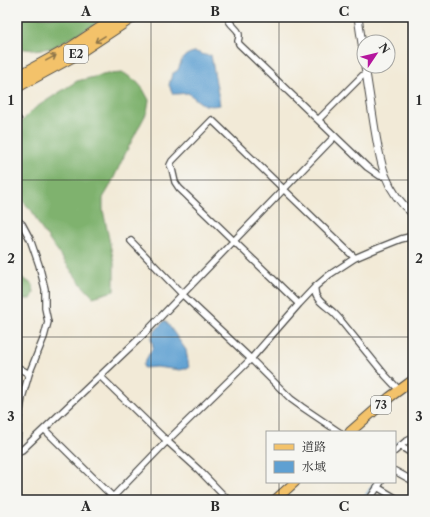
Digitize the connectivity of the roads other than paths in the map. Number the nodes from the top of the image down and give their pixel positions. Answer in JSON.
{"nodes":[{"id":1,"x":117,"y":17,"type":"edge"},
{"id":2,"x":133,"y":17,"type":"edge"},
{"id":3,"x":232,"y":17,"type":"edge"},
{"id":4,"x":358,"y":17,"type":"edge"},
{"id":5,"x":361,"y":34,"type":"edge"},
{"id":6,"x":361,"y":74,"type":"edge"},
{"id":7,"x":367,"y":74,"type":"edge"},
{"id":8,"x":17,"y":76,"type":"edge"},
{"id":9,"x":17,"y":87,"type":"edge"},
{"id":10,"x":318,"y":120,"type":"junction"},
{"id":11,"x":335,"y":136,"type":"junction"},
{"id":12,"x":385,"y":176,"type":"junction"},
{"id":13,"x":284,"y":189,"type":"junction"},
{"id":14,"x":413,"y":214,"type":"edge"},
{"id":15,"x":17,"y":220,"type":"edge"},
{"id":16,"x":413,"y":236,"type":"edge"},
{"id":17,"x":131,"y":241,"type":"dead end"},
{"id":18,"x":233,"y":241,"type":"junction"},
{"id":19,"x":356,"y":258,"type":"junction"},
{"id":20,"x":315,"y":287,"type":"junction"},
{"id":21,"x":183,"y":295,"type":"junction"},
{"id":22,"x":299,"y":304,"type":"junction"},
{"id":23,"x":251,"y":359,"type":"junction"},
{"id":24,"x":17,"y":367,"type":"edge"},
{"id":25,"x":29,"y":374,"type":"junction"},
{"id":26,"x":100,"y":376,"type":"junction"},
{"id":27,"x":413,"y":380,"type":"edge"},
{"id":28,"x":399,"y":390,"type":"junction"},
{"id":29,"x":44,"y":429,"type":"junction"},
{"id":30,"x":337,"y":431,"type":"edge"},
{"id":31,"x":351,"y":431,"type":"edge"},
{"id":32,"x":413,"y":438,"type":"edge"},
{"id":33,"x":166,"y":441,"type":"junction"},
{"id":34,"x":400,"y":446,"type":"junction"},
{"id":35,"x":17,"y":448,"type":"edge"},
{"id":36,"x":396,"y":450,"type":"edge"},
{"id":37,"x":17,"y":452,"type":"edge"},
{"id":38,"x":413,"y":454,"type":"edge"},
{"id":39,"x":396,"y":472,"type":"edge"},
{"id":40,"x":413,"y":481,"type":"edge"},
{"id":41,"x":294,"y":483,"type":"edge"},
{"id":42,"x":379,"y":485,"type":"edge"},
{"id":43,"x":113,"y":499,"type":"edge"},
{"id":44,"x":228,"y":500,"type":"edge"},
{"id":45,"x":275,"y":500,"type":"edge"},
{"id":46,"x":369,"y":500,"type":"edge"},
{"id":47,"x":399,"y":500,"type":"edge"}],
"edges":[{"from":8,"to":1,"type":"highway","number":"E2","one_way":true},
{"from":2,"to":9,"type":"highway","number":"E2","one_way":true},
{"from":3,"to":10,"type":"street"},
{"from":4,"to":5,"type":"street"},
{"from":6,"to":10,"type":"street"},
{"from":7,"to":12,"type":"street"},
{"from":10,"to":11,"type":"street"},
{"from":11,"to":12,"type":"street"},
{"from":11,"to":13,"type":"street"},
{"from":12,"to":14,"type":"street"},
{"from":13,"to":18,"type":"street"},
{"from":13,"to":18,"type":"street"},
{"from":13,"to":19,"type":"street"},
{"from":15,"to":25,"type":"street"},
{"from":16,"to":19,"type":"street"},
{"from":17,"to":21,"type":"street"},
{"from":18,"to":21,"type":"street"},
{"from":18,"to":22,"type":"street"},
{"from":19,"to":20,"type":"street"},
{"from":20,"to":22,"type":"street"},
{"from":20,"to":28,"type":"street"},
{"from":21,"to":23,"type":"street"},
{"from":21,"to":26,"type":"street"},
{"from":22,"to":23,"type":"street"},
{"from":23,"to":30,"type":"street"},
{"from":23,"to":33,"type":"street"},
{"from":24,"to":25,"type":"street"},
{"from":25,"to":35,"type":"street"},
{"from":26,"to":29,"type":"street"},
{"from":26,"to":33,"type":"street"},
{"from":27,"to":28,"type":"main road","number":"73"},
{"from":28,"to":31,"type":"main road","number":"73"},
{"from":29,"to":37,"type":"street"},
{"from":29,"to":43,"type":"street"},
{"from":32,"to":34,"type":"street"},
{"from":33,"to":43,"type":"street"},
{"from":33,"to":44,"type":"street"},
{"from":34,"to":36,"type":"street"},
{"from":34,"to":38,"type":"street"},
{"from":39,"to":40,"type":"street"},
{"from":41,"to":45,"type":"main road"},
{"from":42,"to":46,"type":"street"},
{"from":42,"to":47,"type":"street"}]}
